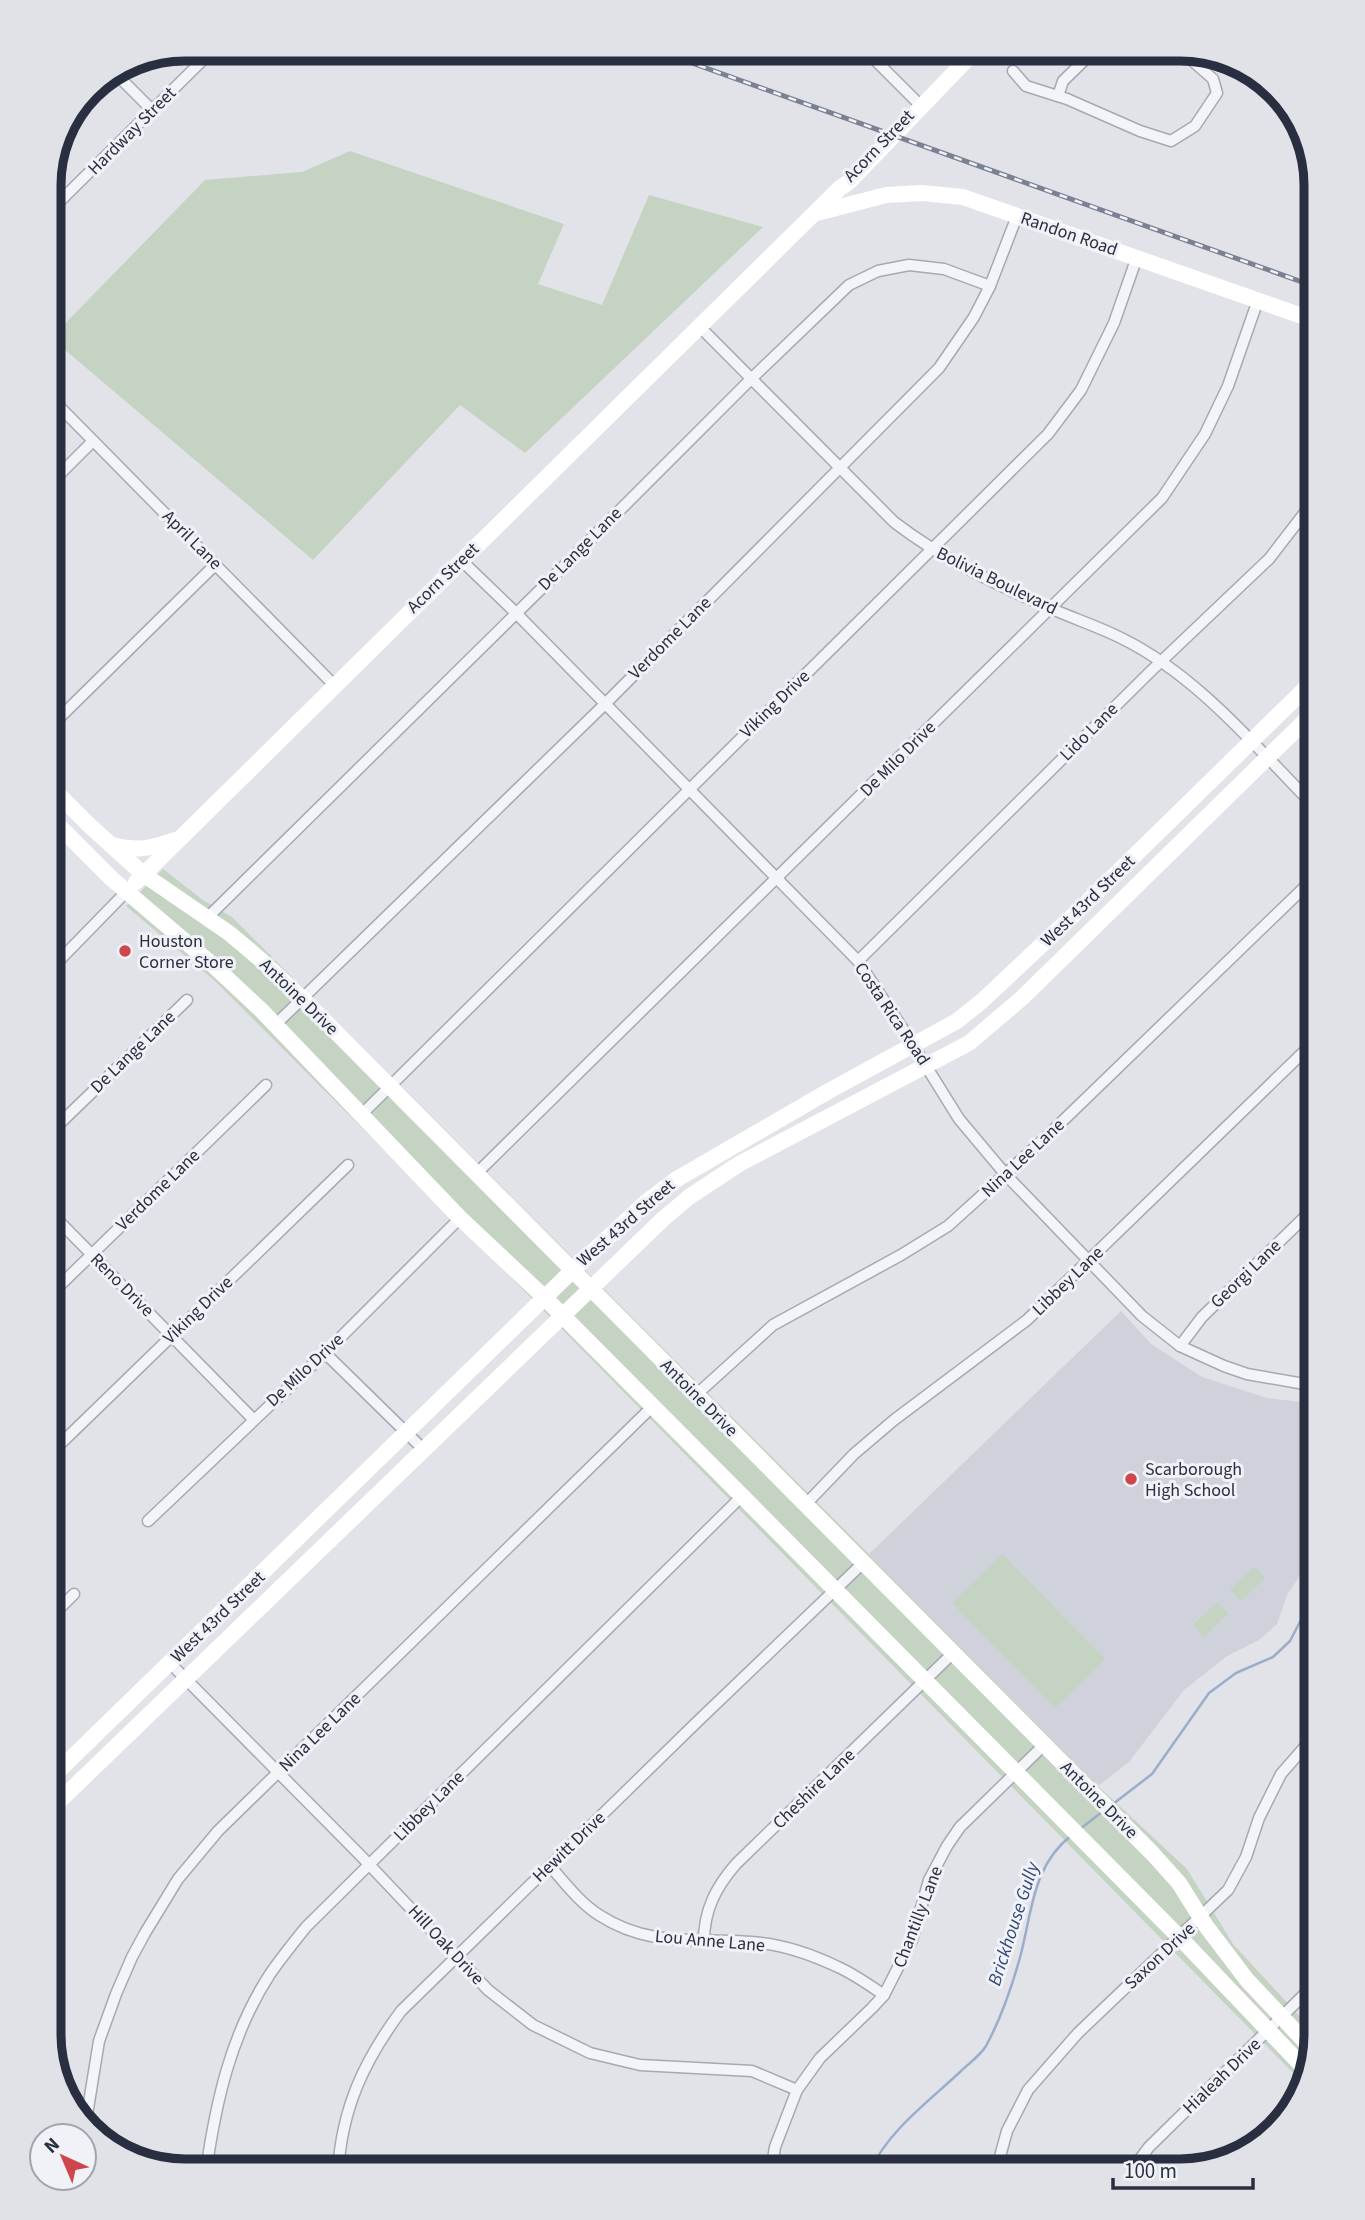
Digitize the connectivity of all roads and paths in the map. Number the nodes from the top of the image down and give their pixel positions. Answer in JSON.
{"nodes":[{"id":1,"x":201,"y":62,"type":"edge"},
{"id":2,"x":877,"y":62,"type":"edge"},
{"id":3,"x":964,"y":62,"type":"edge"},
{"id":4,"x":1083,"y":62,"type":"edge"},
{"id":5,"x":1195,"y":63,"type":"edge"},
{"id":6,"x":1013,"y":71,"type":"dead end"},
{"id":7,"x":121,"y":79,"type":"edge"},
{"id":8,"x":1058,"y":96,"type":"junction"},
{"id":9,"x":920,"y":106,"type":"junction"},
{"id":10,"x":153,"y":111,"type":"junction"},
{"id":11,"x":62,"y":199,"type":"edge"},
{"id":12,"x":816,"y":214,"type":"junction"},
{"id":13,"x":1017,"y":216,"type":"junction"},
{"id":14,"x":1137,"y":257,"type":"junction"},
{"id":15,"x":990,"y":286,"type":"junction"},
{"id":16,"x":1258,"y":300,"type":"junction"},
{"id":17,"x":1304,"y":317,"type":"edge"},
{"id":18,"x":699,"y":326,"type":"junction"},
{"id":19,"x":751,"y":379,"type":"junction"},
{"id":20,"x":62,"y":409,"type":"edge"},
{"id":21,"x":93,"y":441,"type":"junction"},
{"id":22,"x":839,"y":468,"type":"junction"},
{"id":23,"x":62,"y":472,"type":"edge"},
{"id":24,"x":1304,"y":514,"type":"edge"},
{"id":25,"x":932,"y":550,"type":"junction"},
{"id":26,"x":461,"y":561,"type":"junction"},
{"id":27,"x":216,"y":564,"type":"junction"},
{"id":28,"x":1051,"y":608,"type":"junction"},
{"id":29,"x":515,"y":612,"type":"junction"},
{"id":30,"x":1160,"y":662,"type":"junction"},
{"id":31,"x":334,"y":685,"type":"junction"},
{"id":32,"x":1304,"y":689,"type":"edge"},
{"id":33,"x":604,"y":705,"type":"junction"},
{"id":34,"x":62,"y":716,"type":"edge"},
{"id":35,"x":1304,"y":722,"type":"edge"},
{"id":36,"x":1251,"y":740,"type":"junction"},
{"id":37,"x":1268,"y":759,"type":"junction"},
{"id":38,"x":688,"y":789,"type":"junction"},
{"id":39,"x":1304,"y":796,"type":"edge"},
{"id":40,"x":62,"y":797,"type":"edge"},
{"id":41,"x":62,"y":829,"type":"edge"},
{"id":42,"x":180,"y":838,"type":"junction"},
{"id":43,"x":111,"y":845,"type":"junction"},
{"id":44,"x":776,"y":878,"type":"junction"},
{"id":45,"x":135,"y":883,"type":"junction"},
{"id":46,"x":1304,"y":888,"type":"edge"},
{"id":47,"x":1080,"y":909,"type":"junction"},
{"id":48,"x":206,"y":918,"type":"junction"},
{"id":49,"x":1096,"y":925,"type":"junction"},
{"id":50,"x":62,"y":958,"type":"edge"},
{"id":51,"x":858,"y":961,"type":"junction"},
{"id":52,"x":302,"y":998,"type":"junction"},
{"id":53,"x":187,"y":1000,"type":"dead end"},
{"id":54,"x":275,"y":1025,"type":"junction"},
{"id":55,"x":914,"y":1046,"type":"junction"},
{"id":56,"x":1304,"y":1052,"type":"edge"},
{"id":57,"x":926,"y":1066,"type":"junction"},
{"id":58,"x":266,"y":1085,"type":"dead end"},
{"id":59,"x":389,"y":1087,"type":"junction"},
{"id":60,"x":361,"y":1115,"type":"junction"},
{"id":61,"x":61,"y":1122,"type":"edge"},
{"id":62,"x":729,"y":1147,"type":"junction"},
{"id":63,"x":739,"y":1164,"type":"junction"},
{"id":64,"x":348,"y":1165,"type":"dead end"},
{"id":65,"x":476,"y":1174,"type":"junction"},
{"id":66,"x":1006,"y":1175,"type":"junction"},
{"id":67,"x":460,"y":1218,"type":"junction"},
{"id":68,"x":1304,"y":1220,"type":"edge"},
{"id":69,"x":61,"y":1223,"type":"edge"},
{"id":70,"x":92,"y":1255,"type":"junction"},
{"id":71,"x":1089,"y":1260,"type":"junction"},
{"id":72,"x":572,"y":1270,"type":"junction"},
{"id":73,"x":61,"y":1284,"type":"edge"},
{"id":74,"x":591,"y":1288,"type":"junction"},
{"id":75,"x":544,"y":1297,"type":"junction"},
{"id":76,"x":562,"y":1315,"type":"junction"},
{"id":77,"x":172,"y":1335,"type":"junction"},
{"id":78,"x":1180,"y":1346,"type":"junction"},
{"id":79,"x":325,"y":1353,"type":"junction"},
{"id":80,"x":1304,"y":1383,"type":"edge"},
{"id":81,"x":695,"y":1395,"type":"junction"},
{"id":82,"x":653,"y":1406,"type":"junction"},
{"id":83,"x":253,"y":1419,"type":"junction"},
{"id":84,"x":407,"y":1432,"type":"junction"},
{"id":85,"x":61,"y":1443,"type":"edge"},
{"id":86,"x":423,"y":1449,"type":"junction"},
{"id":87,"x":742,"y":1496,"type":"junction"},
{"id":88,"x":805,"y":1504,"type":"junction"},
{"id":89,"x":148,"y":1521,"type":"dead end"},
{"id":90,"x":288,"y":1548,"type":"junction"},
{"id":91,"x":863,"y":1563,"type":"junction"},
{"id":92,"x":303,"y":1564,"type":"junction"},
{"id":93,"x":835,"y":1590,"type":"junction"},
{"id":94,"x":74,"y":1594,"type":"dead end"},
{"id":95,"x":61,"y":1607,"type":"edge"},
{"id":96,"x":953,"y":1653,"type":"junction"},
{"id":97,"x":170,"y":1663,"type":"junction"},
{"id":98,"x":187,"y":1680,"type":"junction"},
{"id":99,"x":925,"y":1681,"type":"junction"},
{"id":100,"x":1044,"y":1745,"type":"junction"},
{"id":101,"x":1304,"y":1748,"type":"edge"},
{"id":102,"x":61,"y":1768,"type":"edge"},
{"id":103,"x":278,"y":1773,"type":"junction"},
{"id":104,"x":1016,"y":1773,"type":"junction"},
{"id":105,"x":61,"y":1799,"type":"edge"},
{"id":106,"x":369,"y":1864,"type":"junction"},
{"id":107,"x":550,"y":1866,"type":"junction"},
{"id":108,"x":1201,"y":1917,"type":"junction"},
{"id":109,"x":1180,"y":1937,"type":"junction"},
{"id":110,"x":704,"y":1941,"type":"junction"},
{"id":111,"x":457,"y":1956,"type":"junction"},
{"id":112,"x":884,"y":1995,"type":"junction"},
{"id":113,"x":1304,"y":1995,"type":"edge"},
{"id":114,"x":1282,"y":2018,"type":"junction"},
{"id":115,"x":1268,"y":2031,"type":"junction"},
{"id":116,"x":1304,"y":2040,"type":"edge"},
{"id":117,"x":1300,"y":2064,"type":"edge"},
{"id":118,"x":797,"y":2090,"type":"junction"},
{"id":119,"x":88,"y":2111,"type":"edge"},
{"id":120,"x":208,"y":2158,"type":"edge"},
{"id":121,"x":339,"y":2158,"type":"edge"},
{"id":122,"x":773,"y":2159,"type":"edge"},
{"id":123,"x":999,"y":2159,"type":"edge"},
{"id":124,"x":1140,"y":2159,"type":"edge"}],
"edges":[{"from":1,"to":10,"type":"street","name":"Hardway Street"},
{"from":2,"to":9,"type":"street"},
{"from":3,"to":9,"type":"main road","name":"Acorn Street"},
{"from":4,"to":8,"type":"street"},
{"from":5,"to":8,"type":"street"},
{"from":6,"to":8,"type":"street"},
{"from":7,"to":10,"type":"street"},
{"from":9,"to":12,"type":"main road","name":"Acorn Street"},
{"from":10,"to":11,"type":"street","name":"Hardway Street"},
{"from":12,"to":13,"type":"main road","name":"Randon Road"},
{"from":12,"to":18,"type":"main road","name":"Acorn Street"},
{"from":13,"to":14,"type":"main road","name":"Randon Road"},
{"from":13,"to":15,"type":"street","name":"Verdome Lane"},
{"from":14,"to":16,"type":"main road","name":"Randon Road"},
{"from":14,"to":25,"type":"street","name":"Viking Drive"},
{"from":15,"to":19,"type":"street","name":"De Lange Lane"},
{"from":15,"to":22,"type":"street","name":"Verdome Lane"},
{"from":16,"to":17,"type":"main road","name":"Randon Road"},
{"from":16,"to":28,"type":"street","name":"De Milo Drive"},
{"from":18,"to":19,"type":"street","name":"Bolivia Boulevard"},
{"from":18,"to":26,"type":"main road","name":"Acorn Street"},
{"from":19,"to":22,"type":"street","name":"Bolivia Boulevard"},
{"from":19,"to":29,"type":"street","name":"De Lange Lane"},
{"from":20,"to":21,"type":"street","name":"April Lane"},
{"from":21,"to":23,"type":"street"},
{"from":21,"to":27,"type":"street","name":"April Lane"},
{"from":22,"to":25,"type":"street","name":"Bolivia Boulevard"},
{"from":22,"to":33,"type":"street","name":"Verdome Lane"},
{"from":24,"to":30,"type":"street","name":"Lido Lane"},
{"from":25,"to":28,"type":"street","name":"Bolivia Boulevard"},
{"from":25,"to":38,"type":"street","name":"Viking Drive"},
{"from":26,"to":29,"type":"street","name":"Costa Rica Road"},
{"from":26,"to":31,"type":"main road","name":"Acorn Street"},
{"from":27,"to":31,"type":"street","name":"April Lane"},
{"from":27,"to":34,"type":"street"},
{"from":28,"to":30,"type":"street","name":"Bolivia Boulevard"},
{"from":28,"to":44,"type":"street","name":"De Milo Drive"},
{"from":29,"to":33,"type":"street","name":"Costa Rica Road"},
{"from":29,"to":48,"type":"street","name":"De Lange Lane"},
{"from":30,"to":36,"type":"street","name":"Bolivia Boulevard"},
{"from":30,"to":51,"type":"street","name":"Lido Lane"},
{"from":31,"to":42,"type":"main road","name":"Acorn Street"},
{"from":32,"to":36,"type":"main road","name":"West 43rd Street"},
{"from":33,"to":38,"type":"street","name":"Costa Rica Road"},
{"from":33,"to":52,"type":"street","name":"Verdome Lane"},
{"from":35,"to":37,"type":"main road","name":"West 43rd Street"},
{"from":36,"to":37,"type":"street","name":"Bolivia Boulevard"},
{"from":36,"to":47,"type":"main road","name":"West 43rd Street"},
{"from":37,"to":39,"type":"street","name":"Bolivia Boulevard"},
{"from":37,"to":49,"type":"main road","name":"West 43rd Street"},
{"from":38,"to":44,"type":"street","name":"Costa Rica Road"},
{"from":38,"to":59,"type":"street","name":"Viking Drive"},
{"from":40,"to":43,"type":"main road","name":"Antoine Drive"},
{"from":41,"to":45,"type":"main road","name":"Antoine Drive"},
{"from":42,"to":43,"type":"main road"},
{"from":42,"to":45,"type":"main road","name":"Acorn Street"},
{"from":43,"to":45,"type":"main road","name":"Antoine Drive"},
{"from":44,"to":51,"type":"street","name":"Costa Rica Road"},
{"from":44,"to":65,"type":"street","name":"De Milo Drive"},
{"from":45,"to":48,"type":"main road","name":"Antoine Drive"},
{"from":45,"to":50,"type":"street","name":"Acorn Street"},
{"from":45,"to":54,"type":"main road","name":"Antoine Drive"},
{"from":46,"to":66,"type":"street","name":"Nina Lee Lane"},
{"from":47,"to":49,"type":"main road"},
{"from":47,"to":55,"type":"main road","name":"West 43rd Street"},
{"from":48,"to":52,"type":"main road","name":"Antoine Drive"},
{"from":49,"to":57,"type":"main road","name":"West 43rd Street"},
{"from":51,"to":55,"type":"street","name":"Costa Rica Road"},
{"from":52,"to":54,"type":"street","name":"Verdome Lane"},
{"from":52,"to":59,"type":"main road","name":"Antoine Drive"},
{"from":53,"to":61,"type":"street","name":"De Lange Lane"},
{"from":54,"to":60,"type":"main road","name":"Antoine Drive"},
{"from":55,"to":57,"type":"street","name":"Costa Rica Road"},
{"from":55,"to":62,"type":"main road","name":"West 43rd Street"},
{"from":56,"to":71,"type":"street","name":"Libbey Lane"},
{"from":57,"to":63,"type":"main road","name":"West 43rd Street"},
{"from":57,"to":66,"type":"street","name":"Costa Rica Road"},
{"from":58,"to":70,"type":"street","name":"Verdome Lane"},
{"from":59,"to":60,"type":"street","name":"Viking Drive"},
{"from":59,"to":65,"type":"main road","name":"Antoine Drive"},
{"from":60,"to":67,"type":"main road","name":"Antoine Drive"},
{"from":62,"to":63,"type":"main road"},
{"from":62,"to":72,"type":"main road","name":"West 43rd Street"},
{"from":63,"to":74,"type":"main road","name":"West 43rd Street"},
{"from":64,"to":77,"type":"street","name":"Viking Drive"},
{"from":65,"to":72,"type":"main road","name":"Antoine Drive"},
{"from":66,"to":71,"type":"street","name":"Costa Rica Road"},
{"from":66,"to":81,"type":"street","name":"Nina Lee Lane"},
{"from":67,"to":75,"type":"main road","name":"Antoine Drive"},
{"from":67,"to":79,"type":"street","name":"De Milo Drive"},
{"from":68,"to":78,"type":"street","name":"Georgi Lane"},
{"from":69,"to":70,"type":"street","name":"Reno Drive"},
{"from":70,"to":73,"type":"street","name":"Verdome Lane"},
{"from":70,"to":77,"type":"street","name":"Reno Drive"},
{"from":71,"to":78,"type":"street","name":"Costa Rica Road"},
{"from":71,"to":88,"type":"street","name":"Libbey Lane"},
{"from":72,"to":74,"type":"main road","name":"Antoine Drive"},
{"from":72,"to":75,"type":"main road","name":"West 43rd Street"},
{"from":74,"to":76,"type":"main road","name":"West 43rd Street"},
{"from":74,"to":81,"type":"main road","name":"Antoine Drive"},
{"from":75,"to":76,"type":"main road","name":"Antoine Drive"},
{"from":75,"to":84,"type":"main road","name":"West 43rd Street"},
{"from":76,"to":82,"type":"main road","name":"Antoine Drive"},
{"from":76,"to":86,"type":"main road","name":"West 43rd Street"},
{"from":77,"to":83,"type":"street","name":"Reno Drive"},
{"from":77,"to":85,"type":"street","name":"Viking Drive"},
{"from":78,"to":80,"type":"street","name":"Costa Rica Road"},
{"from":79,"to":83,"type":"street","name":"De Milo Drive"},
{"from":79,"to":84,"type":"street"},
{"from":81,"to":88,"type":"main road","name":"Antoine Drive"},
{"from":82,"to":87,"type":"main road","name":"Antoine Drive"},
{"from":82,"to":103,"type":"street","name":"Nina Lee Lane"},
{"from":83,"to":89,"type":"street","name":"De Milo Drive"},
{"from":84,"to":86,"type":"street"},
{"from":84,"to":90,"type":"main road","name":"West 43rd Street"},
{"from":86,"to":92,"type":"main road","name":"West 43rd Street"},
{"from":87,"to":93,"type":"main road","name":"Antoine Drive"},
{"from":87,"to":106,"type":"street","name":"Libbey Lane"},
{"from":88,"to":91,"type":"main road","name":"Antoine Drive"},
{"from":90,"to":92,"type":"main road"},
{"from":90,"to":97,"type":"main road","name":"West 43rd Street"},
{"from":91,"to":93,"type":"street","name":"Hewitt Drive"},
{"from":91,"to":96,"type":"main road","name":"Antoine Drive"},
{"from":92,"to":98,"type":"main road","name":"West 43rd Street"},
{"from":93,"to":99,"type":"main road","name":"Antoine Drive"},
{"from":93,"to":107,"type":"street","name":"Hewitt Drive"},
{"from":94,"to":95,"type":"street"},
{"from":96,"to":99,"type":"street","name":"Cheshire Lane"},
{"from":96,"to":100,"type":"main road","name":"Antoine Drive"},
{"from":97,"to":98,"type":"street","name":"Hill Oak Drive"},
{"from":97,"to":102,"type":"main road","name":"West 43rd Street"},
{"from":98,"to":103,"type":"street","name":"Hill Oak Drive"},
{"from":98,"to":105,"type":"main road","name":"West 43rd Street"},
{"from":99,"to":104,"type":"main road","name":"Antoine Drive"},
{"from":99,"to":110,"type":"street","name":"Cheshire Lane"},
{"from":100,"to":104,"type":"street","name":"Chantilly Lane"},
{"from":100,"to":108,"type":"main road","name":"Antoine Drive"},
{"from":101,"to":108,"type":"street","name":"Saxon Drive"},
{"from":103,"to":106,"type":"street","name":"Hill Oak Drive"},
{"from":103,"to":119,"type":"street","name":"Nina Lee Lane"},
{"from":104,"to":109,"type":"main road","name":"Antoine Drive"},
{"from":104,"to":112,"type":"street","name":"Chantilly Lane"},
{"from":106,"to":111,"type":"street","name":"Hill Oak Drive"},
{"from":106,"to":120,"type":"street","name":"Libbey Lane"},
{"from":107,"to":110,"type":"street","name":"Lou Anne Lane"},
{"from":107,"to":111,"type":"street","name":"Hewitt Drive"},
{"from":108,"to":109,"type":"street","name":"Saxon Drive"},
{"from":108,"to":114,"type":"main road","name":"Antoine Drive"},
{"from":109,"to":115,"type":"main road","name":"Antoine Drive"},
{"from":109,"to":123,"type":"street","name":"Saxon Drive"},
{"from":110,"to":112,"type":"street","name":"Lou Anne Lane"},
{"from":111,"to":118,"type":"street","name":"Hill Oak Drive"},
{"from":111,"to":121,"type":"street","name":"Hewitt Drive"},
{"from":112,"to":118,"type":"street","name":"Chantilly Lane"},
{"from":113,"to":114,"type":"street","name":"Hialeah Drive"},
{"from":114,"to":115,"type":"street","name":"Hialeah Drive"},
{"from":114,"to":116,"type":"main road","name":"Antoine Drive"},
{"from":115,"to":117,"type":"main road","name":"Antoine Drive"},
{"from":115,"to":124,"type":"street","name":"Hialeah Drive"},
{"from":118,"to":122,"type":"street","name":"Chantilly Lane"}]}
